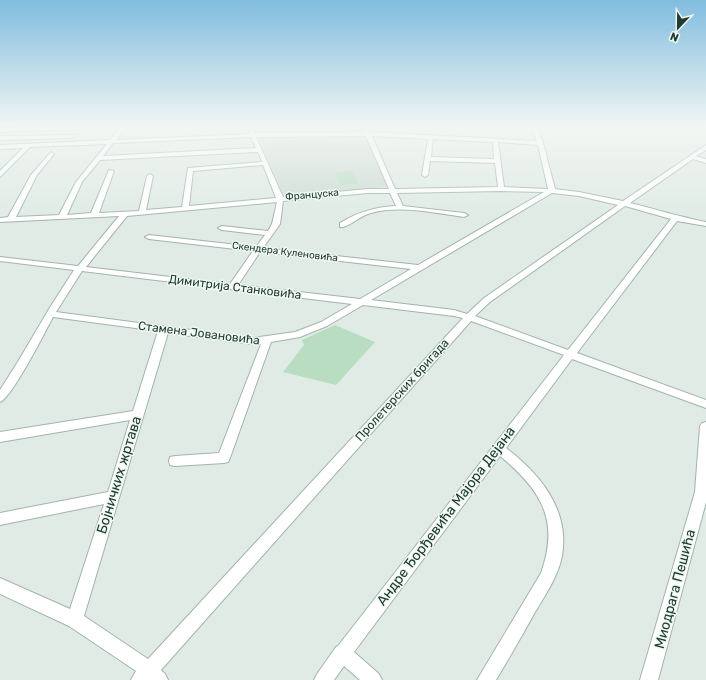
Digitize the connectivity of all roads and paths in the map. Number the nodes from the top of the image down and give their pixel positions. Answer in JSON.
{"nodes":[{"id":1,"x":17,"y":158,"type":"edge"},
{"id":2,"x":48,"y":158,"type":"edge"},
{"id":3,"x":99,"y":158,"type":"joint"},
{"id":4,"x":103,"y":158,"type":"edge"},
{"id":5,"x":263,"y":158,"type":"edge"},
{"id":6,"x":379,"y":158,"type":"edge"},
{"id":7,"x":498,"y":158,"type":"edge"},
{"id":8,"x":544,"y":158,"type":"edge"},
{"id":9,"x":691,"y":158,"type":"edge"},
{"id":10,"x":695,"y":158,"type":"edge"},
{"id":11,"x":427,"y":160,"type":"joint"},
{"id":12,"x":498,"y":161,"type":"junction"},
{"id":13,"x":706,"y":161,"type":"edge"},
{"id":14,"x":266,"y":163,"type":"junction"},
{"id":15,"x":111,"y":171,"type":"dead end"},
{"id":16,"x":0,"y":175,"type":"edge"},
{"id":17,"x":424,"y":175,"type":"dead end"},
{"id":18,"x":150,"y":176,"type":"dead end"},
{"id":19,"x":501,"y":188,"type":"junction"},
{"id":20,"x":392,"y":189,"type":"junction"},
{"id":21,"x":552,"y":190,"type":"junction"},
{"id":22,"x":280,"y":198,"type":"junction"},
{"id":23,"x":624,"y":203,"type":"junction"},
{"id":24,"x":400,"y":208,"type":"junction"},
{"id":25,"x":185,"y":209,"type":"junction"},
{"id":26,"x":142,"y":213,"type":"junction"},
{"id":27,"x":125,"y":214,"type":"junction"},
{"id":28,"x":464,"y":215,"type":"dead end"},
{"id":29,"x":94,"y":216,"type":"junction"},
{"id":30,"x":62,"y":217,"type":"junction"},
{"id":31,"x":676,"y":218,"type":"junction"},
{"id":32,"x":11,"y":219,"type":"junction"},
{"id":33,"x":0,"y":220,"type":"edge"},
{"id":34,"x":706,"y":224,"type":"edge"},
{"id":35,"x":343,"y":225,"type":"dead end"},
{"id":36,"x":222,"y":228,"type":"dead end"},
{"id":37,"x":270,"y":233,"type":"junction"},
{"id":38,"x":149,"y":237,"type":"dead end"},
{"id":39,"x":260,"y":248,"type":"junction"},
{"id":40,"x":0,"y":259,"type":"edge"},
{"id":41,"x":420,"y":268,"type":"junction"},
{"id":42,"x":80,"y":269,"type":"junction"},
{"id":43,"x":233,"y":286,"type":"junction"},
{"id":44,"x":364,"y":302,"type":"junction"},
{"id":45,"x":50,"y":314,"type":"junction"},
{"id":46,"x":469,"y":316,"type":"junction"},
{"id":47,"x":164,"y":329,"type":"junction"},
{"id":48,"x":267,"y":340,"type":"junction"},
{"id":49,"x":571,"y":353,"type":"junction"},
{"id":50,"x":0,"y":398,"type":"edge"},
{"id":51,"x":706,"y":404,"type":"edge"},
{"id":52,"x":137,"y":415,"type":"junction"},
{"id":53,"x":706,"y":426,"type":"edge"},
{"id":54,"x":0,"y":437,"type":"edge"},
{"id":55,"x":498,"y":448,"type":"junction"},
{"id":56,"x":175,"y":461,"type":"dead end"},
{"id":57,"x":704,"y":493,"type":"edge"},
{"id":58,"x":114,"y":496,"type":"junction"},
{"id":59,"x":0,"y":519,"type":"edge"},
{"id":60,"x":0,"y":586,"type":"edge"},
{"id":61,"x":75,"y":620,"type":"junction"},
{"id":62,"x":342,"y":653,"type":"junction"},
{"id":63,"x":149,"y":677,"type":"edge"},
{"id":64,"x":323,"y":680,"type":"edge"},
{"id":65,"x":373,"y":680,"type":"edge"},
{"id":66,"x":486,"y":680,"type":"edge"},
{"id":67,"x":650,"y":680,"type":"edge"}],
"edges":[{"from":1,"to":16,"type":"street"},
{"from":2,"to":32,"type":"street"},
{"from":3,"to":4,"type":"street"},
{"from":3,"to":30,"type":"street"},
{"from":5,"to":14,"type":"street"},
{"from":6,"to":20,"type":"street"},
{"from":7,"to":12,"type":"street"},
{"from":8,"to":21,"type":"street"},
{"from":9,"to":23,"type":"street","name":"Пролетерских бригада"},
{"from":10,"to":13,"type":"street"},
{"from":11,"to":12,"type":"street"},
{"from":11,"to":17,"type":"street"},
{"from":12,"to":19,"type":"street"},
{"from":14,"to":22,"type":"street"},
{"from":14,"to":25,"type":"street"},
{"from":15,"to":29,"type":"street"},
{"from":18,"to":26,"type":"street"},
{"from":19,"to":20,"type":"street","name":"Француска"},
{"from":19,"to":21,"type":"street","name":"Француска"},
{"from":20,"to":22,"type":"street","name":"Француска"},
{"from":20,"to":24,"type":"street"},
{"from":21,"to":23,"type":"street","name":"Француска"},
{"from":21,"to":41,"type":"street","name":"Стамена Јовановића"},
{"from":22,"to":25,"type":"street","name":"Француска"},
{"from":22,"to":37,"type":"street"},
{"from":23,"to":31,"type":"street","name":"Француска"},
{"from":23,"to":46,"type":"street","name":"Пролетерских бригада"},
{"from":24,"to":28,"type":"street"},
{"from":24,"to":35,"type":"street"},
{"from":25,"to":26,"type":"street","name":"Француска"},
{"from":26,"to":27,"type":"street","name":"Француска"},
{"from":27,"to":29,"type":"street","name":"Француска"},
{"from":27,"to":42,"type":"street"},
{"from":29,"to":30,"type":"street","name":"Француска"},
{"from":30,"to":32,"type":"street","name":"Француска"},
{"from":31,"to":34,"type":"street","name":"Француска"},
{"from":31,"to":49,"type":"street","name":"Андре Ђорђевића Мајора Дејана"},
{"from":32,"to":33,"type":"street","name":"Француска"},
{"from":36,"to":37,"type":"street"},
{"from":37,"to":39,"type":"street"},
{"from":38,"to":39,"type":"street","name":"Скендера Куленовића"},
{"from":39,"to":41,"type":"street","name":"Скендера Куленовића"},
{"from":39,"to":43,"type":"street"},
{"from":40,"to":42,"type":"street","name":"Димитрија Станковића"},
{"from":41,"to":44,"type":"street","name":"Стамена Јовановића"},
{"from":42,"to":43,"type":"street","name":"Димитрија Станковића"},
{"from":42,"to":45,"type":"street"},
{"from":43,"to":44,"type":"street","name":"Димитрија Станковића"},
{"from":44,"to":46,"type":"street","name":"Димитрија Станковића"},
{"from":44,"to":48,"type":"street","name":"Стамена Јовановића"},
{"from":45,"to":47,"type":"street","name":"Стамена Јовановића"},
{"from":45,"to":50,"type":"street"},
{"from":46,"to":49,"type":"street","name":"Димитрија Станковића"},
{"from":46,"to":63,"type":"street","name":"Пролетерских бригада"},
{"from":47,"to":48,"type":"street","name":"Стамена Јовановића"},
{"from":47,"to":52,"type":"street","name":"Бојничких жртава"},
{"from":48,"to":56,"type":"street"},
{"from":49,"to":51,"type":"street","name":"Димитрија Станковића"},
{"from":49,"to":55,"type":"street","name":"Андре Ђорђевића Мајора Дејана"},
{"from":52,"to":54,"type":"street"},
{"from":52,"to":58,"type":"street","name":"Бојничких жртава"},
{"from":53,"to":57,"type":"street","name":"Миодрага Пешића"},
{"from":55,"to":62,"type":"street","name":"Андре Ђорђевића Мајора Дејана"},
{"from":55,"to":66,"type":"street"},
{"from":57,"to":67,"type":"street","name":"Миодрага Пешића"},
{"from":58,"to":59,"type":"street"},
{"from":58,"to":61,"type":"street","name":"Бојничких жртава"},
{"from":60,"to":61,"type":"street"},
{"from":61,"to":63,"type":"street"},
{"from":62,"to":64,"type":"street","name":"Андре Ђорђевића Мајора Дејана"},
{"from":62,"to":65,"type":"street"}]}
